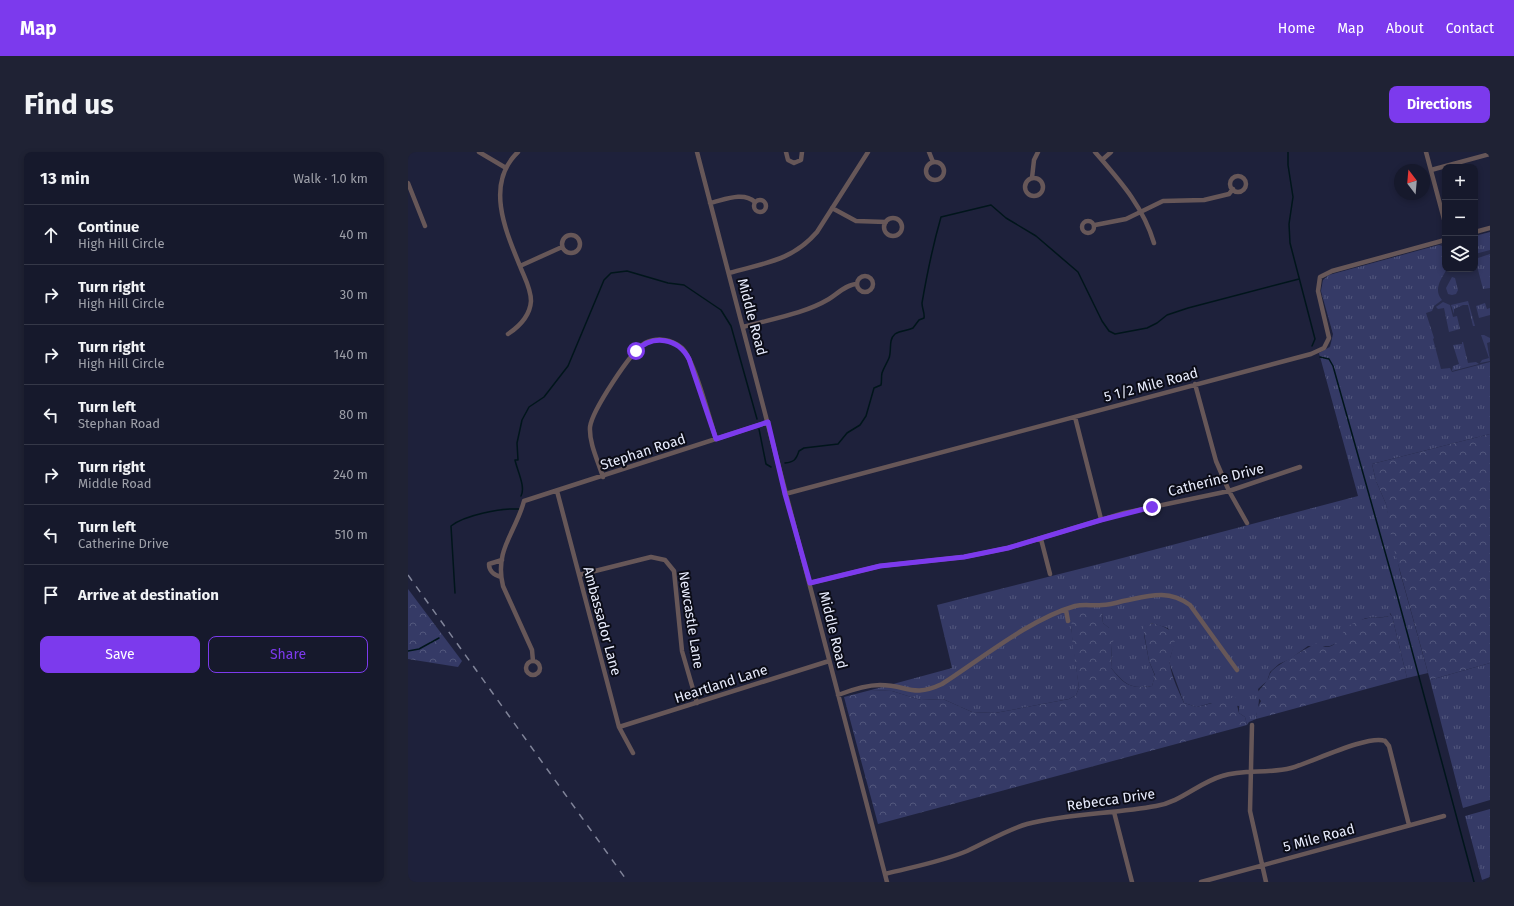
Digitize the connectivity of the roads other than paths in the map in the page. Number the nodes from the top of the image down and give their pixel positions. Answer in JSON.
{"nodes":[{"id":1,"x":479,"y":152,"type":"edge"},
{"id":2,"x":518,"y":152,"type":"edge"},
{"id":3,"x":696,"y":152,"type":"edge"},
{"id":4,"x":786,"y":152,"type":"edge"},
{"id":5,"x":802,"y":152,"type":"edge"},
{"id":6,"x":868,"y":152,"type":"edge"},
{"id":7,"x":929,"y":152,"type":"edge"},
{"id":8,"x":1038,"y":152,"type":"edge"},
{"id":9,"x":1096,"y":152,"type":"edge"},
{"id":10,"x":1111,"y":152,"type":"edge"},
{"id":11,"x":1426,"y":152,"type":"edge"},
{"id":12,"x":1490,"y":154,"type":"edge"},
{"id":13,"x":1102,"y":160,"type":"junction"},
{"id":14,"x":932,"y":162,"type":"junction"},
{"id":15,"x":506,"y":168,"type":"junction"},
{"id":16,"x":1431,"y":170,"type":"junction"},
{"id":17,"x":1032,"y":178,"type":"dead end"},
{"id":18,"x":408,"y":183,"type":"edge"},
{"id":19,"x":1233,"y":189,"type":"dead end"},
{"id":20,"x":755,"y":202,"type":"dead end"},
{"id":21,"x":710,"y":203,"type":"junction"},
{"id":22,"x":832,"y":208,"type":"junction"},
{"id":23,"x":1442,"y":210,"type":"edge"},
{"id":24,"x":1141,"y":211,"type":"junction"},
{"id":25,"x":886,"y":222,"type":"junction"},
{"id":26,"x":1095,"y":225,"type":"dead end"},
{"id":27,"x":425,"y":226,"type":"dead end"},
{"id":28,"x":1490,"y":227,"type":"edge"},
{"id":29,"x":1478,"y":228,"type":"edge"},
{"id":30,"x":1478,"y":231,"type":"edge"},
{"id":31,"x":1442,"y":241,"type":"edge"},
{"id":32,"x":1154,"y":243,"type":"dead end"},
{"id":33,"x":562,"y":247,"type":"junction"},
{"id":34,"x":520,"y":266,"type":"junction"},
{"id":35,"x":729,"y":273,"type":"junction"},
{"id":36,"x":857,"y":284,"type":"dead end"},
{"id":37,"x":743,"y":327,"type":"junction"},
{"id":38,"x":508,"y":334,"type":"dead end"},
{"id":39,"x":1195,"y":384,"type":"junction"},
{"id":40,"x":1075,"y":418,"type":"junction"},
{"id":41,"x":768,"y":422,"type":"junction"},
{"id":42,"x":716,"y":439,"type":"junction"},
{"id":43,"x":1300,"y":467,"type":"dead end"},
{"id":44,"x":603,"y":476,"type":"junction"},
{"id":45,"x":557,"y":491,"type":"junction"},
{"id":46,"x":1228,"y":491,"type":"junction"},
{"id":47,"x":785,"y":494,"type":"junction"},
{"id":48,"x":1101,"y":520,"type":"junction"},
{"id":49,"x":1247,"y":523,"type":"dead end"},
{"id":50,"x":1041,"y":539,"type":"junction"},
{"id":51,"x":502,"y":560,"type":"junction"},
{"id":52,"x":1050,"y":574,"type":"dead end"},
{"id":53,"x":579,"y":575,"type":"junction"},
{"id":54,"x":501,"y":577,"type":"junction"},
{"id":55,"x":810,"y":583,"type":"junction"},
{"id":56,"x":1066,"y":610,"type":"junction"},
{"id":57,"x":1068,"y":621,"type":"dead end"},
{"id":58,"x":533,"y":661,"type":"dead end"},
{"id":59,"x":829,"y":662,"type":"junction"},
{"id":60,"x":1237,"y":670,"type":"dead end"},
{"id":61,"x":838,"y":695,"type":"junction"},
{"id":62,"x":697,"y":703,"type":"junction"},
{"id":63,"x":1252,"y":725,"type":"dead end"},
{"id":64,"x":619,"y":727,"type":"junction"},
{"id":65,"x":633,"y":753,"type":"dead end"},
{"id":66,"x":1250,"y":772,"type":"junction"},
{"id":67,"x":1114,"y":812,"type":"junction"},
{"id":68,"x":1444,"y":816,"type":"dead end"},
{"id":69,"x":1409,"y":825,"type":"junction"},
{"id":70,"x":1262,"y":866,"type":"junction"},
{"id":71,"x":885,"y":874,"type":"junction"},
{"id":72,"x":887,"y":882,"type":"edge"},
{"id":73,"x":1132,"y":882,"type":"edge"},
{"id":74,"x":1201,"y":882,"type":"edge"},
{"id":75,"x":1266,"y":882,"type":"edge"}],
"edges":[{"from":1,"to":15,"type":"street"},
{"from":2,"to":15,"type":"street"},
{"from":3,"to":21,"type":"street","name":"Middle Road"},
{"from":4,"to":5,"type":"street"},
{"from":6,"to":22,"type":"street"},
{"from":7,"to":14,"type":"street"},
{"from":8,"to":17,"type":"street"},
{"from":9,"to":13,"type":"street"},
{"from":10,"to":13,"type":"street"},
{"from":11,"to":16,"type":"street"},
{"from":12,"to":16,"type":"street"},
{"from":13,"to":24,"type":"street"},
{"from":14,"to":14,"type":"street"},
{"from":15,"to":34,"type":"street"},
{"from":16,"to":23,"type":"street"},
{"from":18,"to":27,"type":"street"},
{"from":19,"to":24,"type":"street"},
{"from":20,"to":21,"type":"street"},
{"from":21,"to":35,"type":"street","name":"Middle Road"},
{"from":22,"to":25,"type":"street"},
{"from":22,"to":35,"type":"street"},
{"from":24,"to":26,"type":"street"},
{"from":24,"to":32,"type":"street"},
{"from":25,"to":25,"type":"street"},
{"from":28,"to":29,"type":"street"},
{"from":28,"to":30,"type":"street"},
{"from":31,"to":39,"type":"street","name":"5 1/2 Mile Road"},
{"from":33,"to":33,"type":"street"},
{"from":33,"to":34,"type":"street"},
{"from":34,"to":38,"type":"street"},
{"from":35,"to":37,"type":"street","name":"Middle Road"},
{"from":36,"to":37,"type":"street"},
{"from":37,"to":41,"type":"street","name":"Middle Road"},
{"from":39,"to":40,"type":"street","name":"5 1/2 Mile Road"},
{"from":39,"to":46,"type":"street"},
{"from":40,"to":47,"type":"street","name":"5 1/2 Mile Road"},
{"from":40,"to":48,"type":"street"},
{"from":41,"to":42,"type":"street","name":"Stephan Road"},
{"from":41,"to":47,"type":"street","name":"Middle Road"},
{"from":42,"to":44,"type":"street","name":"Stephan Road"},
{"from":42,"to":44,"type":"street"},
{"from":43,"to":46,"type":"street","name":"Catherine Drive"},
{"from":44,"to":45,"type":"street","name":"Stephan Road"},
{"from":45,"to":51,"type":"street","name":"Stephan Road"},
{"from":45,"to":53,"type":"street","name":"Ambassador Lane"},
{"from":46,"to":48,"type":"street","name":"Catherine Drive"},
{"from":46,"to":49,"type":"street"},
{"from":47,"to":55,"type":"street","name":"Middle Road"},
{"from":48,"to":50,"type":"street","name":"Catherine Drive"},
{"from":50,"to":52,"type":"street"},
{"from":50,"to":55,"type":"street","name":"Catherine Drive"},
{"from":51,"to":54,"type":"street"},
{"from":51,"to":54,"type":"street"},
{"from":53,"to":62,"type":"street","name":"Newcastle Lane"},
{"from":53,"to":64,"type":"street","name":"Ambassador Lane"},
{"from":54,"to":58,"type":"street"},
{"from":55,"to":59,"type":"street","name":"Middle Road"},
{"from":56,"to":57,"type":"street"},
{"from":56,"to":60,"type":"street"},
{"from":56,"to":61,"type":"street"},
{"from":59,"to":61,"type":"street","name":"Middle Road"},
{"from":59,"to":62,"type":"street","name":"Heartland Lane"},
{"from":61,"to":71,"type":"street","name":"Middle Road"},
{"from":62,"to":64,"type":"street","name":"Heartland Lane"},
{"from":63,"to":66,"type":"street"},
{"from":64,"to":65,"type":"street","name":"Ambassador Lane"},
{"from":66,"to":67,"type":"street","name":"Rebecca Drive"},
{"from":66,"to":69,"type":"street","name":"Rebecca Drive"},
{"from":66,"to":70,"type":"street"},
{"from":67,"to":71,"type":"street","name":"Rebecca Drive"},
{"from":67,"to":73,"type":"street"},
{"from":68,"to":69,"type":"street","name":"5 Mile Road"},
{"from":69,"to":70,"type":"street","name":"5 Mile Road"},
{"from":70,"to":74,"type":"street","name":"5 Mile Road"},
{"from":70,"to":75,"type":"street"},
{"from":71,"to":72,"type":"street","name":"Middle Road"}]}
